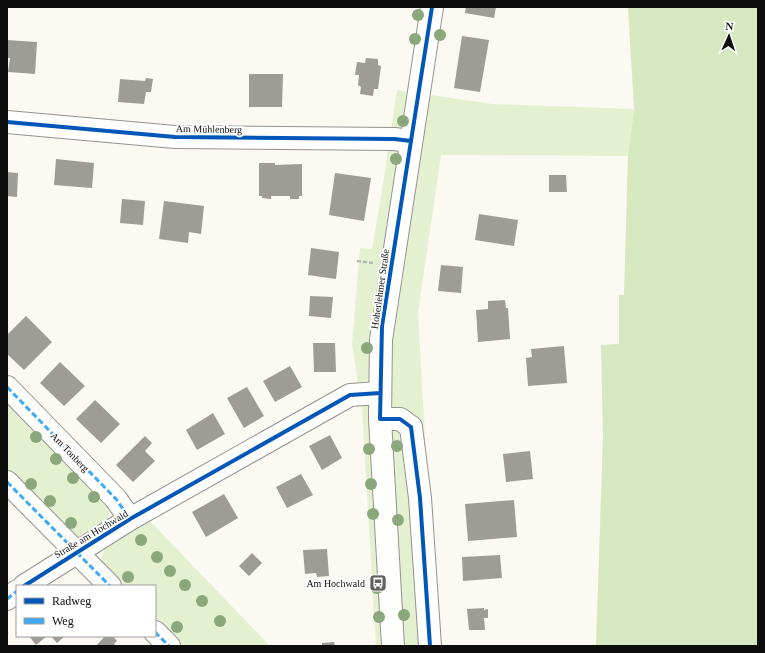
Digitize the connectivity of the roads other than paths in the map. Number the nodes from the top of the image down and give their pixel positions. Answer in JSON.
{"nodes":[{"id":1,"x":432,"y":7,"type":"edge"},
{"id":2,"x":7,"y":122,"type":"edge"},
{"id":3,"x":411,"y":141,"type":"junction"},
{"id":4,"x":7,"y":387,"type":"edge"},
{"id":5,"x":380,"y":393,"type":"junction"},
{"id":6,"x":380,"y":419,"type":"junction"},
{"id":7,"x":7,"y":482,"type":"edge"},
{"id":8,"x":130,"y":519,"type":"junction"},
{"id":9,"x":77,"y":551,"type":"junction"},
{"id":10,"x":26,"y":585,"type":"edge"},
{"id":11,"x":109,"y":585,"type":"edge"},
{"id":12,"x":16,"y":592,"type":"edge"},
{"id":13,"x":7,"y":599,"type":"edge"},
{"id":14,"x":156,"y":633,"type":"edge"},
{"id":15,"x":169,"y":646,"type":"edge"},
{"id":16,"x":393,"y":646,"type":"edge"},
{"id":17,"x":430,"y":646,"type":"edge"}],
"edges":[{"from":1,"to":3,"type":"street","name":"Hoherlehmer Straße"},
{"from":2,"to":3,"type":"street","name":"Am Mühlenberg"},
{"from":3,"to":5,"type":"street","name":"Hoherlehmer Straße"},
{"from":4,"to":8,"type":"street","name":"Am Tonberg"},
{"from":5,"to":6,"type":"street","name":"Hoherlehmer Straße"},
{"from":5,"to":8,"type":"street","name":"Straße am Hochwald"},
{"from":6,"to":16,"type":"street","name":"Hoherlehmer Straße"},
{"from":6,"to":17,"type":"street"},
{"from":7,"to":9,"type":"street"},
{"from":8,"to":9,"type":"street","name":"Straße am Hochwald"},
{"from":9,"to":10,"type":"street","name":"Straße am Hochwald"},
{"from":9,"to":11,"type":"street"},
{"from":12,"to":13,"type":"street"},
{"from":14,"to":15,"type":"street"}]}
